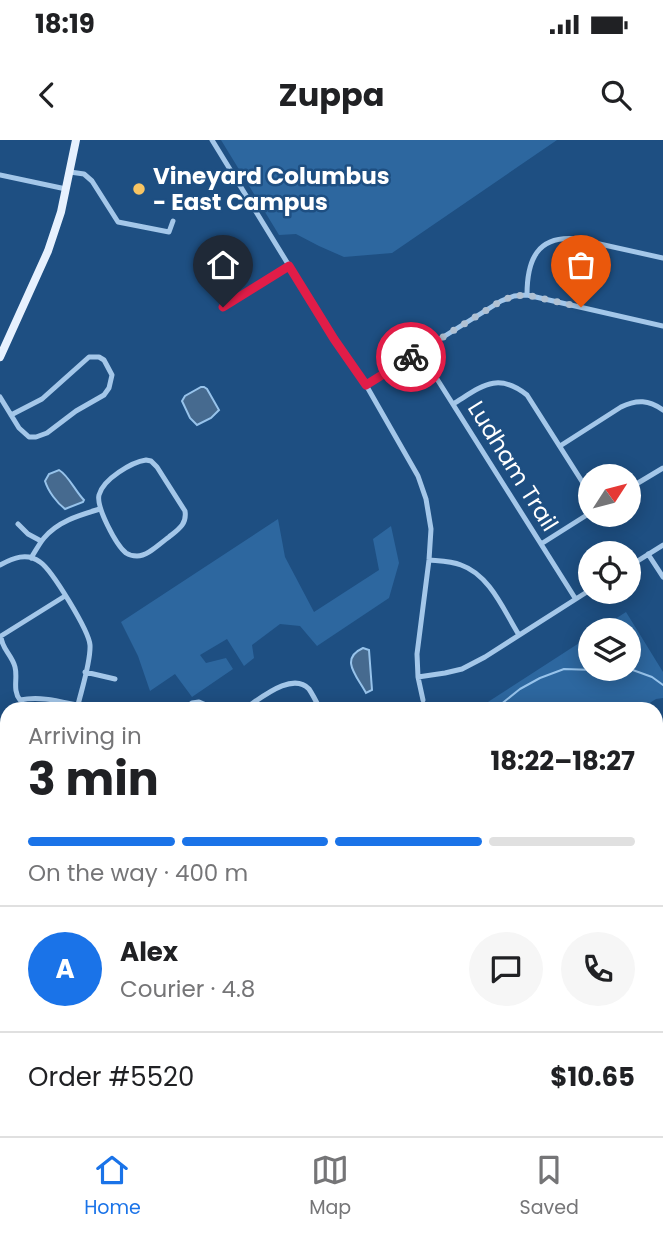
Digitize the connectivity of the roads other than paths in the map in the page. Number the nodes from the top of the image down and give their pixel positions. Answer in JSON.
{"nodes":[{"id":1,"x":76,"y":140,"type":"edge"},
{"id":2,"x":212,"y":140,"type":"edge"},
{"id":3,"x":70,"y":172,"type":"junction"},
{"id":4,"x":0,"y":174,"type":"edge"},
{"id":5,"x":66,"y":189,"type":"junction"},
{"id":6,"x":173,"y":221,"type":"dead end"},
{"id":7,"x":663,"y":258,"type":"edge"},
{"id":8,"x":289,"y":266,"type":"junction"},
{"id":9,"x":527,"y":295,"type":"junction"},
{"id":10,"x":223,"y":307,"type":"dead end"},
{"id":11,"x":663,"y":326,"type":"edge"},
{"id":12,"x":420,"y":352,"type":"junction"},
{"id":13,"x":0,"y":357,"type":"edge"},
{"id":14,"x":366,"y":385,"type":"junction"},
{"id":15,"x":0,"y":397,"type":"edge"},
{"id":16,"x":453,"y":404,"type":"junction"},
{"id":17,"x":663,"y":410,"type":"edge"},
{"id":18,"x":11,"y":415,"type":"junction"},
{"id":19,"x":560,"y":446,"type":"junction"},
{"id":20,"x":663,"y":467,"type":"edge"},
{"id":21,"x":578,"y":475,"type":"edge"},
{"id":22,"x":641,"y":481,"type":"edge"},
{"id":23,"x":100,"y":509,"type":"junction"},
{"id":24,"x":578,"y":521,"type":"edge"},
{"id":25,"x":18,"y":524,"type":"dead end"},
{"id":26,"x":41,"y":541,"type":"junction"},
{"id":27,"x":541,"y":544,"type":"junction"},
{"id":28,"x":663,"y":545,"type":"edge"},
{"id":29,"x":648,"y":554,"type":"junction"},
{"id":30,"x":31,"y":558,"type":"junction"},
{"id":31,"x":641,"y":558,"type":"edge"},
{"id":32,"x":429,"y":560,"type":"junction"},
{"id":33,"x":0,"y":565,"type":"edge"},
{"id":34,"x":663,"y":577,"type":"edge"},
{"id":35,"x":578,"y":596,"type":"edge"},
{"id":36,"x":65,"y":597,"type":"junction"},
{"id":37,"x":575,"y":598,"type":"junction"},
{"id":38,"x":519,"y":635,"type":"junction"},
{"id":39,"x":85,"y":672,"type":"junction"},
{"id":40,"x":296,"y":675,"type":"dead end"},
{"id":41,"x":418,"y":677,"type":"junction"},
{"id":42,"x":116,"y":679,"type":"dead end"},
{"id":43,"x":294,"y":682,"type":"junction"},
{"id":44,"x":424,"y":699,"type":"dead end"},
{"id":45,"x":59,"y":702,"type":"edge"},
{"id":46,"x":78,"y":702,"type":"edge"},
{"id":47,"x":255,"y":702,"type":"edge"},
{"id":48,"x":316,"y":702,"type":"edge"}],
"edges":[{"from":1,"to":3,"type":"main road"},
{"from":2,"to":8,"type":"street"},
{"from":3,"to":5,"type":"main road"},
{"from":3,"to":6,"type":"street"},
{"from":4,"to":5,"type":"street"},
{"from":5,"to":13,"type":"main road"},
{"from":7,"to":9,"type":"street"},
{"from":8,"to":10,"type":"street"},
{"from":8,"to":14,"type":"street"},
{"from":9,"to":11,"type":"street"},
{"from":9,"to":12,"type":"street"},
{"from":12,"to":14,"type":"street"},
{"from":12,"to":16,"type":"street","name":"Ludham Trail"},
{"from":14,"to":32,"type":"street"},
{"from":15,"to":18,"type":"street"},
{"from":16,"to":19,"type":"street"},
{"from":16,"to":27,"type":"street","name":"Ludham Trail"},
{"from":17,"to":19,"type":"street"},
{"from":18,"to":18,"type":"street"},
{"from":19,"to":21,"type":"street"},
{"from":20,"to":22,"type":"street"},
{"from":23,"to":23,"type":"street"},
{"from":23,"to":26,"type":"street"},
{"from":24,"to":27,"type":"street"},
{"from":25,"to":26,"type":"street"},
{"from":26,"to":30,"type":"street"},
{"from":27,"to":37,"type":"street","name":"Ludham Trail"},
{"from":28,"to":29,"type":"street"},
{"from":29,"to":31,"type":"street"},
{"from":29,"to":34,"type":"street"},
{"from":30,"to":33,"type":"street"},
{"from":30,"to":36,"type":"street"},
{"from":32,"to":38,"type":"street"},
{"from":32,"to":41,"type":"street"},
{"from":35,"to":37,"type":"street"},
{"from":36,"to":39,"type":"street"},
{"from":36,"to":45,"type":"street"},
{"from":37,"to":38,"type":"street"},
{"from":38,"to":41,"type":"street"},
{"from":39,"to":42,"type":"street"},
{"from":39,"to":46,"type":"street"},
{"from":40,"to":43,"type":"street"},
{"from":41,"to":44,"type":"street"},
{"from":43,"to":47,"type":"street"},
{"from":43,"to":48,"type":"street"}]}
